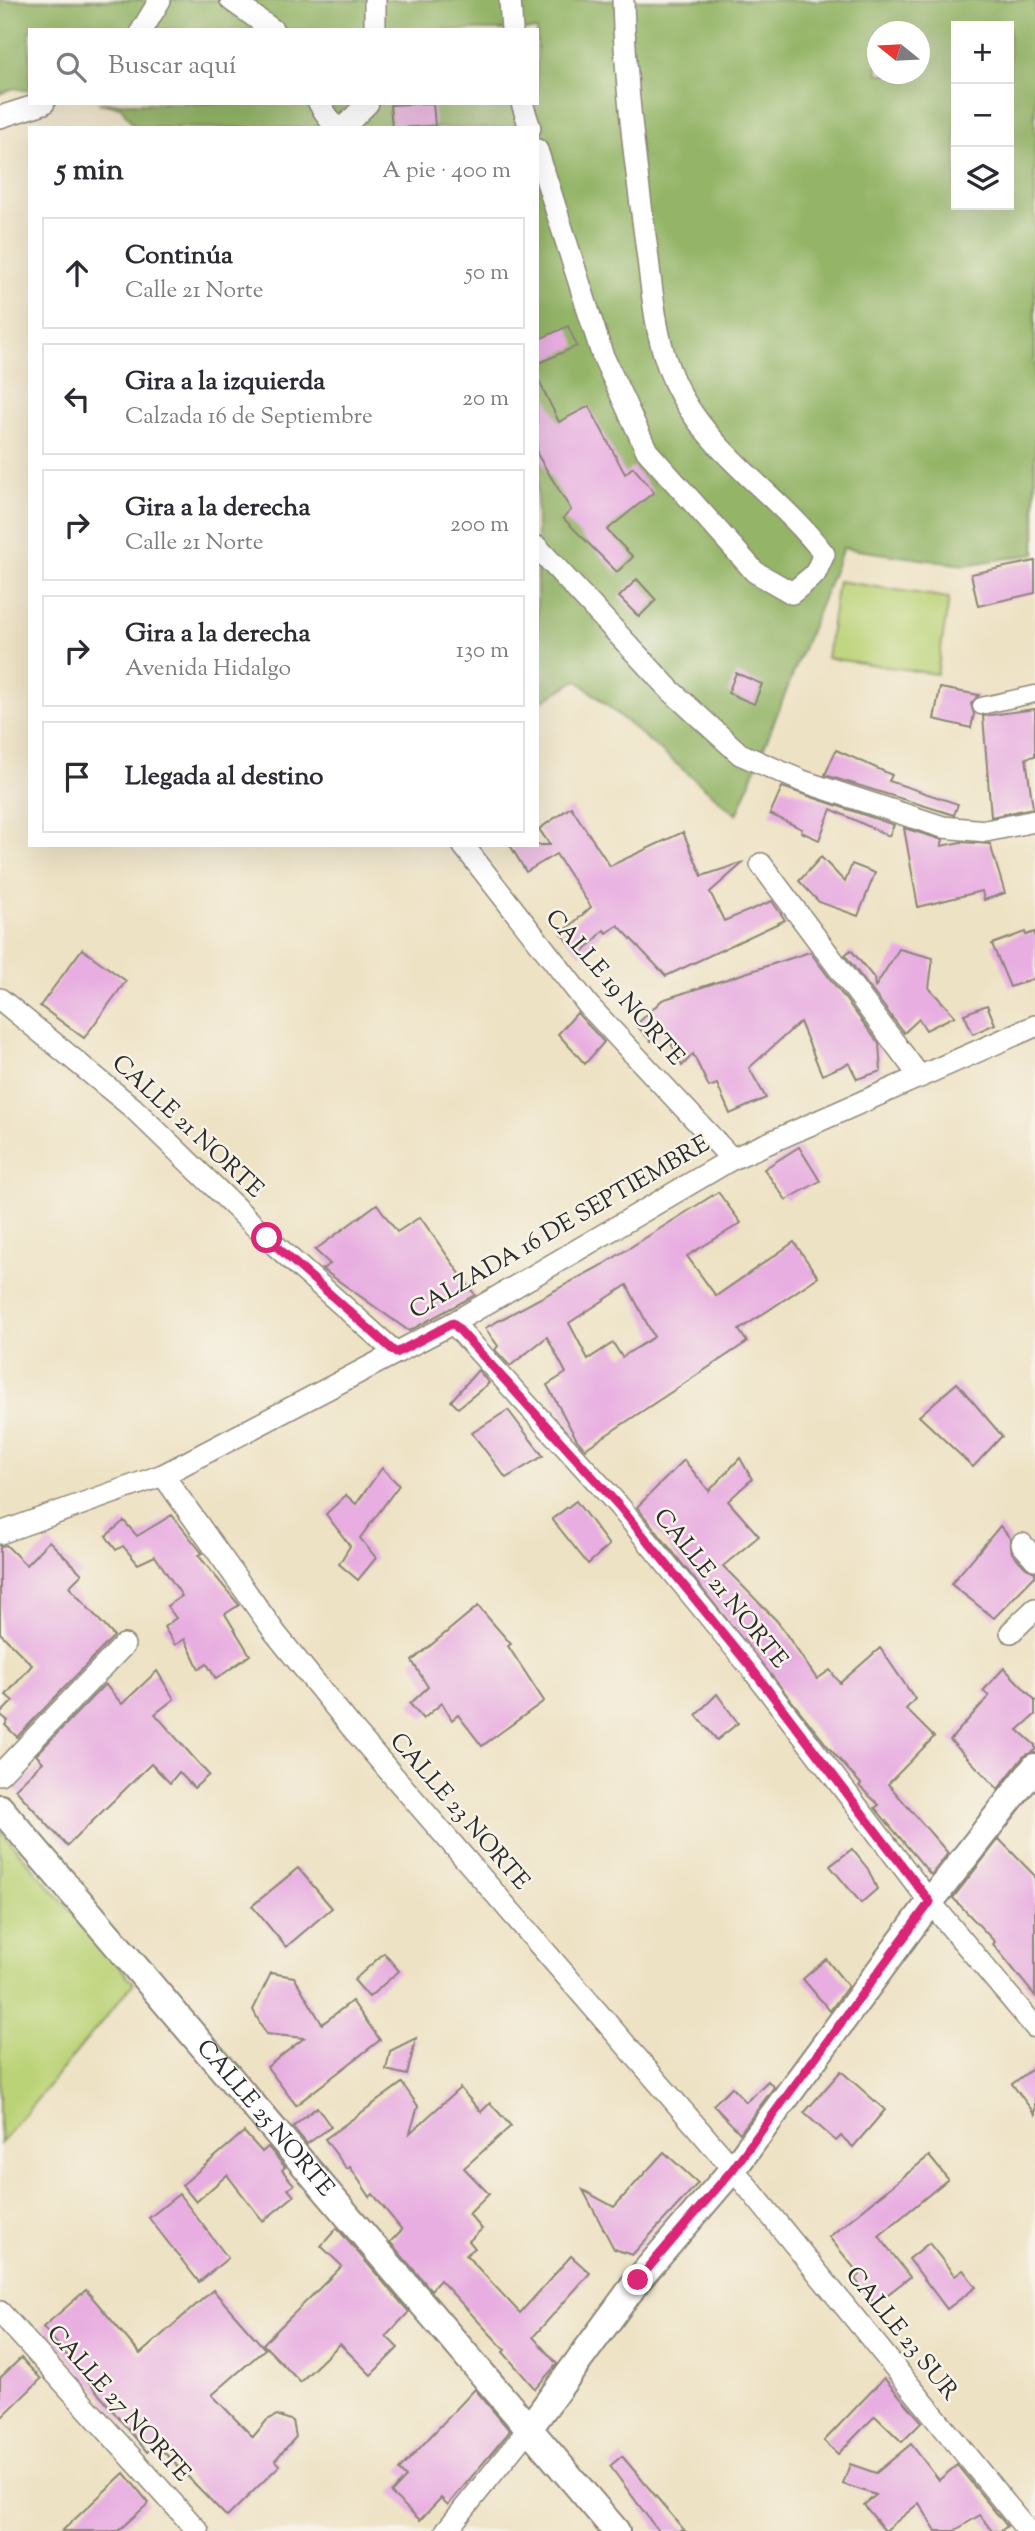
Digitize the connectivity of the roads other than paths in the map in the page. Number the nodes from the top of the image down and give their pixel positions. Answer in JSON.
{"nodes":[{"id":1,"x":160,"y":0,"type":"edge"},
{"id":2,"x":231,"y":0,"type":"edge"},
{"id":3,"x":375,"y":0,"type":"edge"},
{"id":4,"x":510,"y":0,"type":"edge"},
{"id":5,"x":623,"y":0,"type":"edge"},
{"id":6,"x":143,"y":28,"type":"edge"},
{"id":7,"x":270,"y":28,"type":"edge"},
{"id":8,"x":375,"y":28,"type":"edge"},
{"id":9,"x":512,"y":28,"type":"edge"},
{"id":10,"x":38,"y":105,"type":"edge"},
{"id":11,"x":320,"y":105,"type":"edge"},
{"id":12,"x":367,"y":105,"type":"edge"},
{"id":13,"x":523,"y":105,"type":"edge"},
{"id":14,"x":0,"y":117,"type":"edge"},
{"id":15,"x":334,"y":126,"type":"edge"},
{"id":16,"x":345,"y":126,"type":"edge"},
{"id":17,"x":529,"y":126,"type":"edge"},
{"id":18,"x":539,"y":156,"type":"edge"},
{"id":19,"x":539,"y":549,"type":"edge"},
{"id":20,"x":1035,"y":694,"type":"edge"},
{"id":21,"x":981,"y":706,"type":"dead end"},
{"id":22,"x":1035,"y":821,"type":"edge"},
{"id":23,"x":465,"y":847,"type":"edge"},
{"id":24,"x":761,"y":864,"type":"dead end"},
{"id":25,"x":0,"y":999,"type":"edge"},
{"id":26,"x":1035,"y":1026,"type":"edge"},
{"id":27,"x":920,"y":1077,"type":"junction"},
{"id":28,"x":732,"y":1159,"type":"junction"},
{"id":29,"x":453,"y":1323,"type":"junction"},
{"id":30,"x":396,"y":1353,"type":"junction"},
{"id":31,"x":163,"y":1475,"type":"junction"},
{"id":32,"x":0,"y":1533,"type":"edge"},
{"id":33,"x":1035,"y":1609,"type":"edge"},
{"id":34,"x":1011,"y":1632,"type":"dead end"},
{"id":35,"x":124,"y":1645,"type":"dead end"},
{"id":36,"x":1035,"y":1767,"type":"edge"},
{"id":37,"x":0,"y":1774,"type":"edge"},
{"id":38,"x":0,"y":1808,"type":"edge"},
{"id":39,"x":930,"y":1902,"type":"junction"},
{"id":40,"x":1035,"y":2026,"type":"edge"},
{"id":41,"x":733,"y":2169,"type":"junction"},
{"id":42,"x":0,"y":2312,"type":"edge"},
{"id":43,"x":530,"y":2427,"type":"junction"},
{"id":44,"x":198,"y":2531,"type":"edge"},
{"id":45,"x":446,"y":2531,"type":"edge"},
{"id":46,"x":616,"y":2531,"type":"edge"},
{"id":47,"x":1028,"y":2531,"type":"edge"}],
"edges":[{"from":1,"to":6,"type":"street"},
{"from":2,"to":7,"type":"street"},
{"from":3,"to":8,"type":"street"},
{"from":4,"to":9,"type":"street"},
{"from":5,"to":18,"type":"street"},
{"from":10,"to":14,"type":"street"},
{"from":11,"to":15,"type":"street"},
{"from":12,"to":16,"type":"street"},
{"from":13,"to":17,"type":"street"},
{"from":19,"to":22,"type":"street"},
{"from":20,"to":21,"type":"street"},
{"from":23,"to":28,"type":"street","name":"CALLE 19 NORTE"},
{"from":24,"to":27,"type":"street"},
{"from":25,"to":30,"type":"street","name":"CALLE 21 NORTE"},
{"from":26,"to":27,"type":"street","name":"CALZADA 16 DE SEPTIEMBRE"},
{"from":27,"to":28,"type":"street","name":"CALZADA 16 DE SEPTIEMBRE"},
{"from":28,"to":29,"type":"street","name":"CALZADA 16 DE SEPTIEMBRE"},
{"from":29,"to":30,"type":"street","name":"CALZADA 16 DE SEPTIEMBRE"},
{"from":29,"to":39,"type":"street","name":"CALLE 21 NORTE"},
{"from":30,"to":31,"type":"street","name":"CALZADA 16 DE SEPTIEMBRE"},
{"from":31,"to":32,"type":"street","name":"CALZADA 16 DE SEPTIEMBRE"},
{"from":31,"to":41,"type":"street","name":"CALLE 23 NORTE"},
{"from":33,"to":34,"type":"street"},
{"from":35,"to":37,"type":"street"},
{"from":36,"to":39,"type":"street"},
{"from":38,"to":43,"type":"street","name":"CALLE 25 NORTE"},
{"from":39,"to":40,"type":"street","name":"CALLE 21 NORTE"},
{"from":39,"to":41,"type":"street"},
{"from":41,"to":43,"type":"street"},
{"from":41,"to":47,"type":"street","name":"CALLE 23 SUR"},
{"from":42,"to":44,"type":"street","name":"CALLE 27 NORTE"},
{"from":43,"to":45,"type":"street"},
{"from":43,"to":46,"type":"street","name":"CALLE 25 NORTE"}]}
